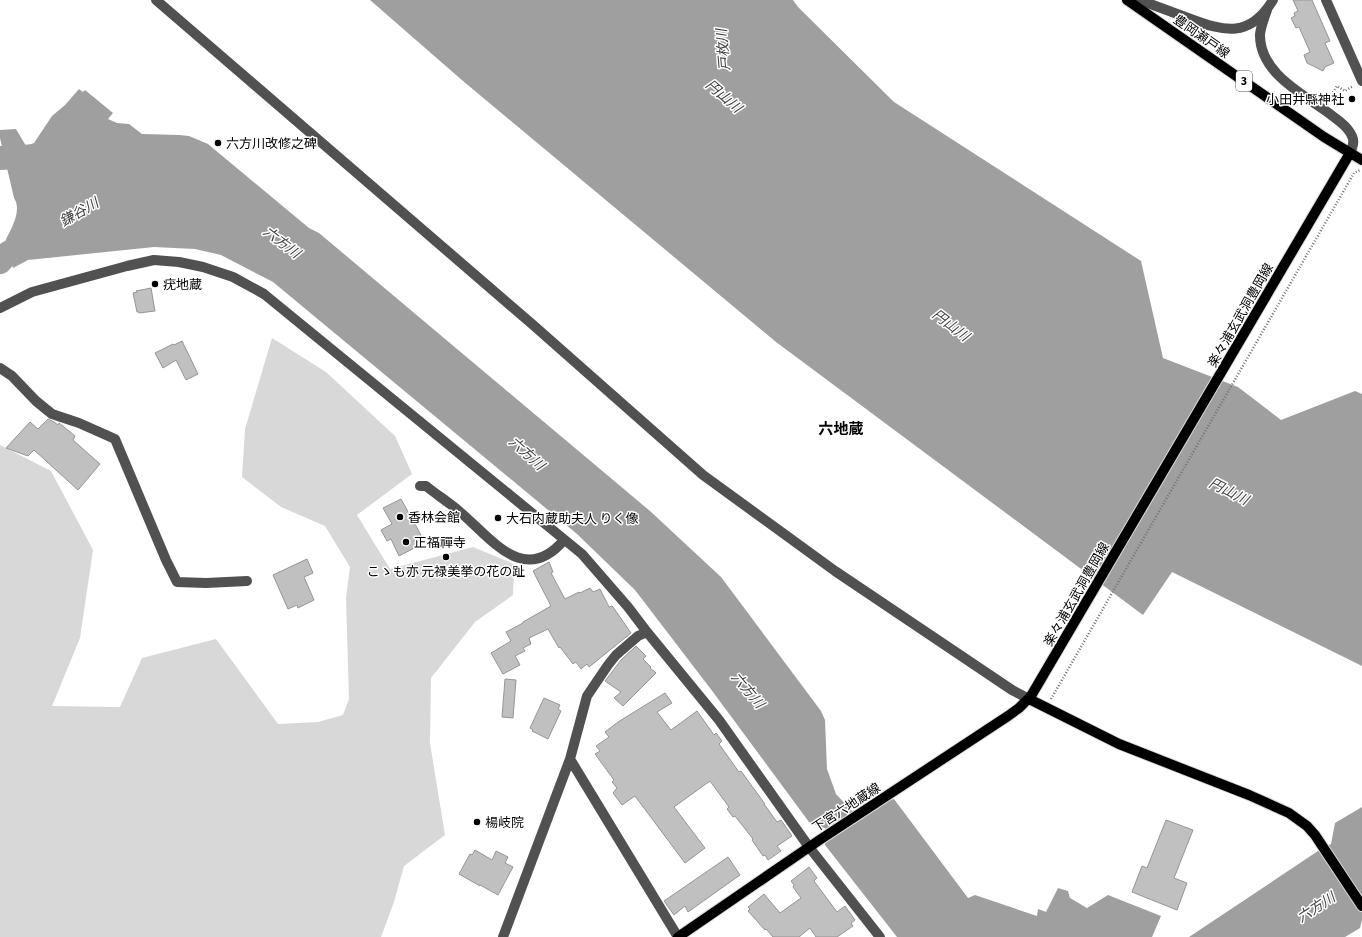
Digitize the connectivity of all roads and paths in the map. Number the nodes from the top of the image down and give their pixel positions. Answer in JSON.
{"nodes":[{"id":1,"x":156,"y":0,"type":"edge"},
{"id":2,"x":1127,"y":0,"type":"edge"},
{"id":3,"x":1139,"y":0,"type":"edge"},
{"id":4,"x":1273,"y":0,"type":"edge"},
{"id":5,"x":1326,"y":0,"type":"edge"},
{"id":6,"x":1267,"y":10,"type":"junction"},
{"id":7,"x":1359,"y":69,"type":"edge"},
{"id":8,"x":1362,"y":81,"type":"edge"},
{"id":9,"x":1344,"y":91,"type":"dead end"},
{"id":10,"x":1328,"y":100,"type":"dead end"},
{"id":11,"x":1350,"y":153,"type":"junction"},
{"id":12,"x":1362,"y":160,"type":"edge"},
{"id":13,"x":1354,"y":173,"type":"dead end"},
{"id":14,"x":0,"y":308,"type":"edge"},
{"id":15,"x":0,"y":368,"type":"edge"},
{"id":16,"x":420,"y":486,"type":"dead end"},
{"id":17,"x":564,"y":540,"type":"junction"},
{"id":18,"x":247,"y":581,"type":"dead end"},
{"id":19,"x":647,"y":632,"type":"junction"},
{"id":20,"x":1053,"y":695,"type":"dead end"},
{"id":21,"x":1029,"y":699,"type":"junction"},
{"id":22,"x":570,"y":759,"type":"junction"},
{"id":23,"x":813,"y":844,"type":"junction"},
{"id":24,"x":1362,"y":906,"type":"edge"},
{"id":25,"x":503,"y":937,"type":"edge"},
{"id":26,"x":678,"y":937,"type":"edge"},
{"id":27,"x":880,"y":937,"type":"edge"}],
"edges":[{"from":1,"to":21,"type":"street"},
{"from":2,"to":11,"type":"main road","name":"豊岡瀬戸線","number":"3"},
{"from":3,"to":6,"type":"street"},
{"from":4,"to":6,"type":"street"},
{"from":5,"to":7,"type":"street"},
{"from":6,"to":11,"type":"street"},
{"from":7,"to":8,"type":"street"},
{"from":9,"to":10,"type":"path"},
{"from":11,"to":12,"type":"main road","name":"豊岡瀬戸線","number":"3"},
{"from":11,"to":21,"type":"main road","name":"楽々浦玄武洞豊岡線"},
{"from":13,"to":20,"type":"path"},
{"from":14,"to":17,"type":"street"},
{"from":15,"to":18,"type":"street"},
{"from":16,"to":17,"type":"street"},
{"from":17,"to":19,"type":"street"},
{"from":19,"to":22,"type":"street"},
{"from":19,"to":23,"type":"street"},
{"from":21,"to":23,"type":"main road","name":"下宮六地蔵線"},
{"from":21,"to":24,"type":"main road"},
{"from":22,"to":25,"type":"street"},
{"from":22,"to":26,"type":"street"},
{"from":23,"to":26,"type":"main road","name":"下宮六地蔵線"},
{"from":23,"to":27,"type":"street"}]}
